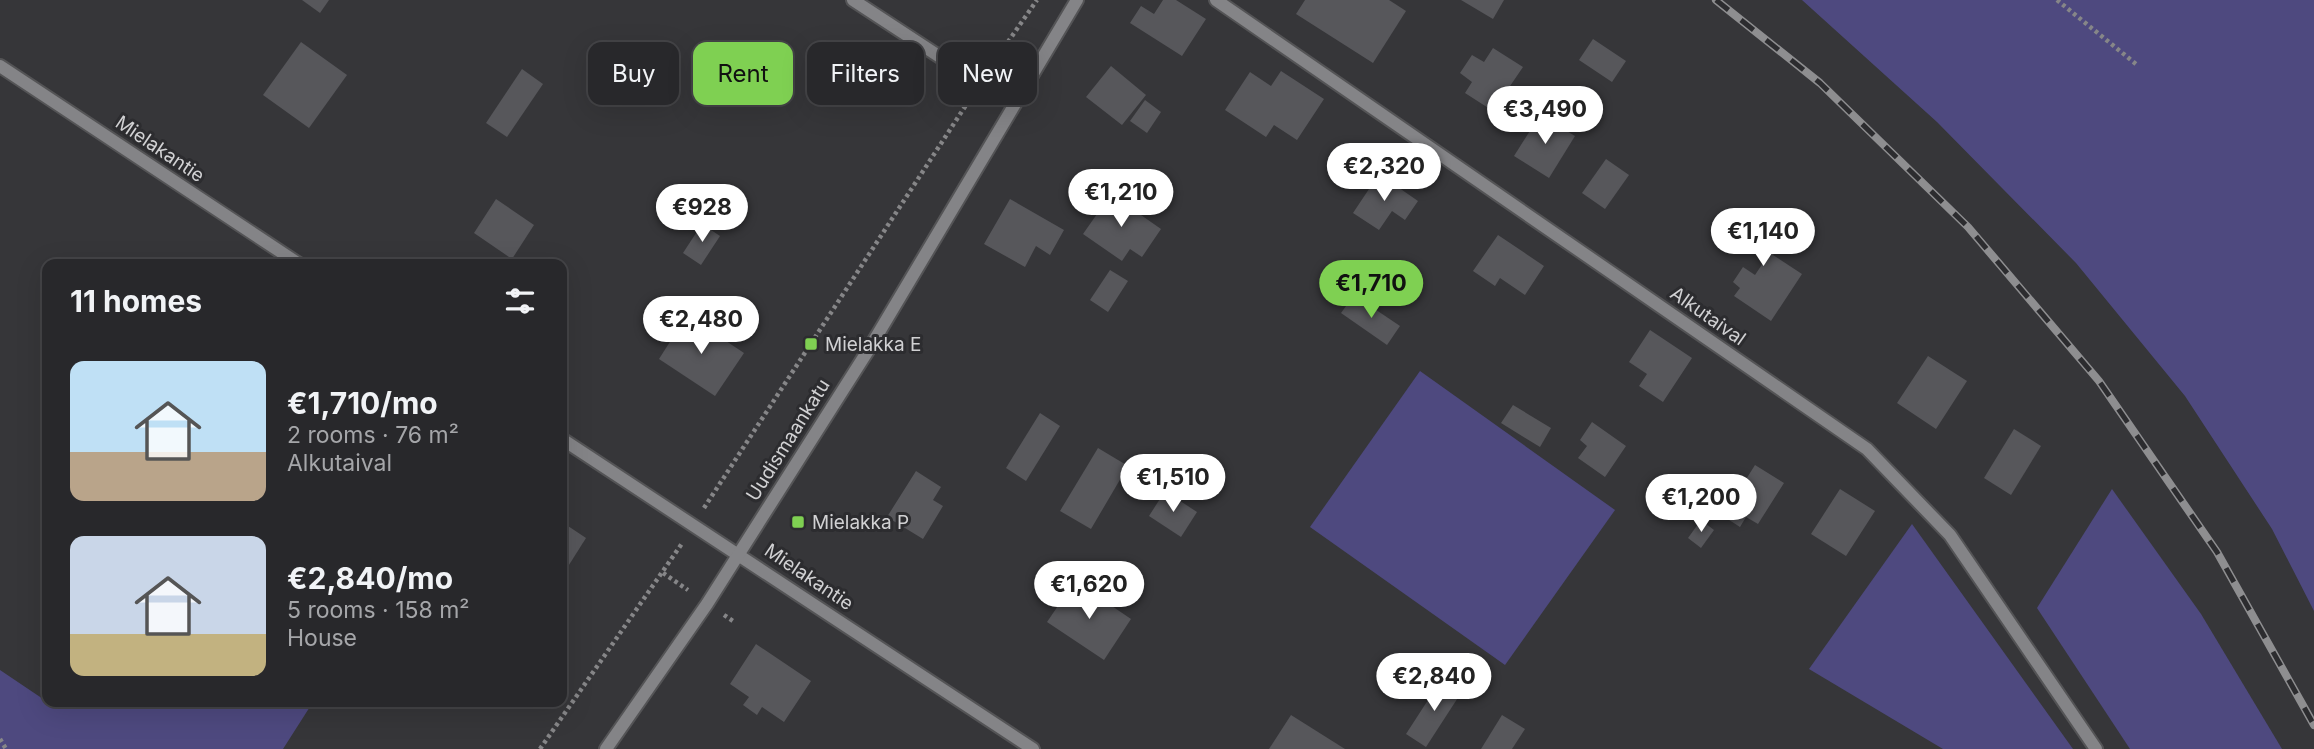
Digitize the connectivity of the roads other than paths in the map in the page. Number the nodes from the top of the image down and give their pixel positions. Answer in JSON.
{"nodes":[{"id":1,"x":853,"y":0,"type":"edge"},
{"id":2,"x":1077,"y":0,"type":"edge"},
{"id":3,"x":1216,"y":0,"type":"edge"},
{"id":4,"x":938,"y":54,"type":"edge"},
{"id":5,"x":1037,"y":65,"type":"edge"},
{"id":6,"x":0,"y":66,"type":"edge"},
{"id":7,"x":1012,"y":105,"type":"edge"},
{"id":8,"x":291,"y":259,"type":"edge"},
{"id":9,"x":567,"y":442,"type":"edge"},
{"id":10,"x":739,"y":554,"type":"junction"},
{"id":11,"x":606,"y":749,"type":"edge"},
{"id":12,"x":1033,"y":749,"type":"edge"},
{"id":13,"x":2096,"y":749,"type":"edge"}],
"edges":[{"from":1,"to":4,"type":"street"},
{"from":2,"to":5,"type":"street","name":"Uudismaankatu"},
{"from":3,"to":13,"type":"street","name":"Alkutaival"},
{"from":6,"to":8,"type":"street","name":"Mielakantie"},
{"from":7,"to":10,"type":"street","name":"Uudismaankatu"},
{"from":9,"to":10,"type":"street","name":"Mielakantie"},
{"from":10,"to":11,"type":"street","name":"Uudismaankatu"},
{"from":10,"to":12,"type":"street","name":"Mielakantie"}]}
